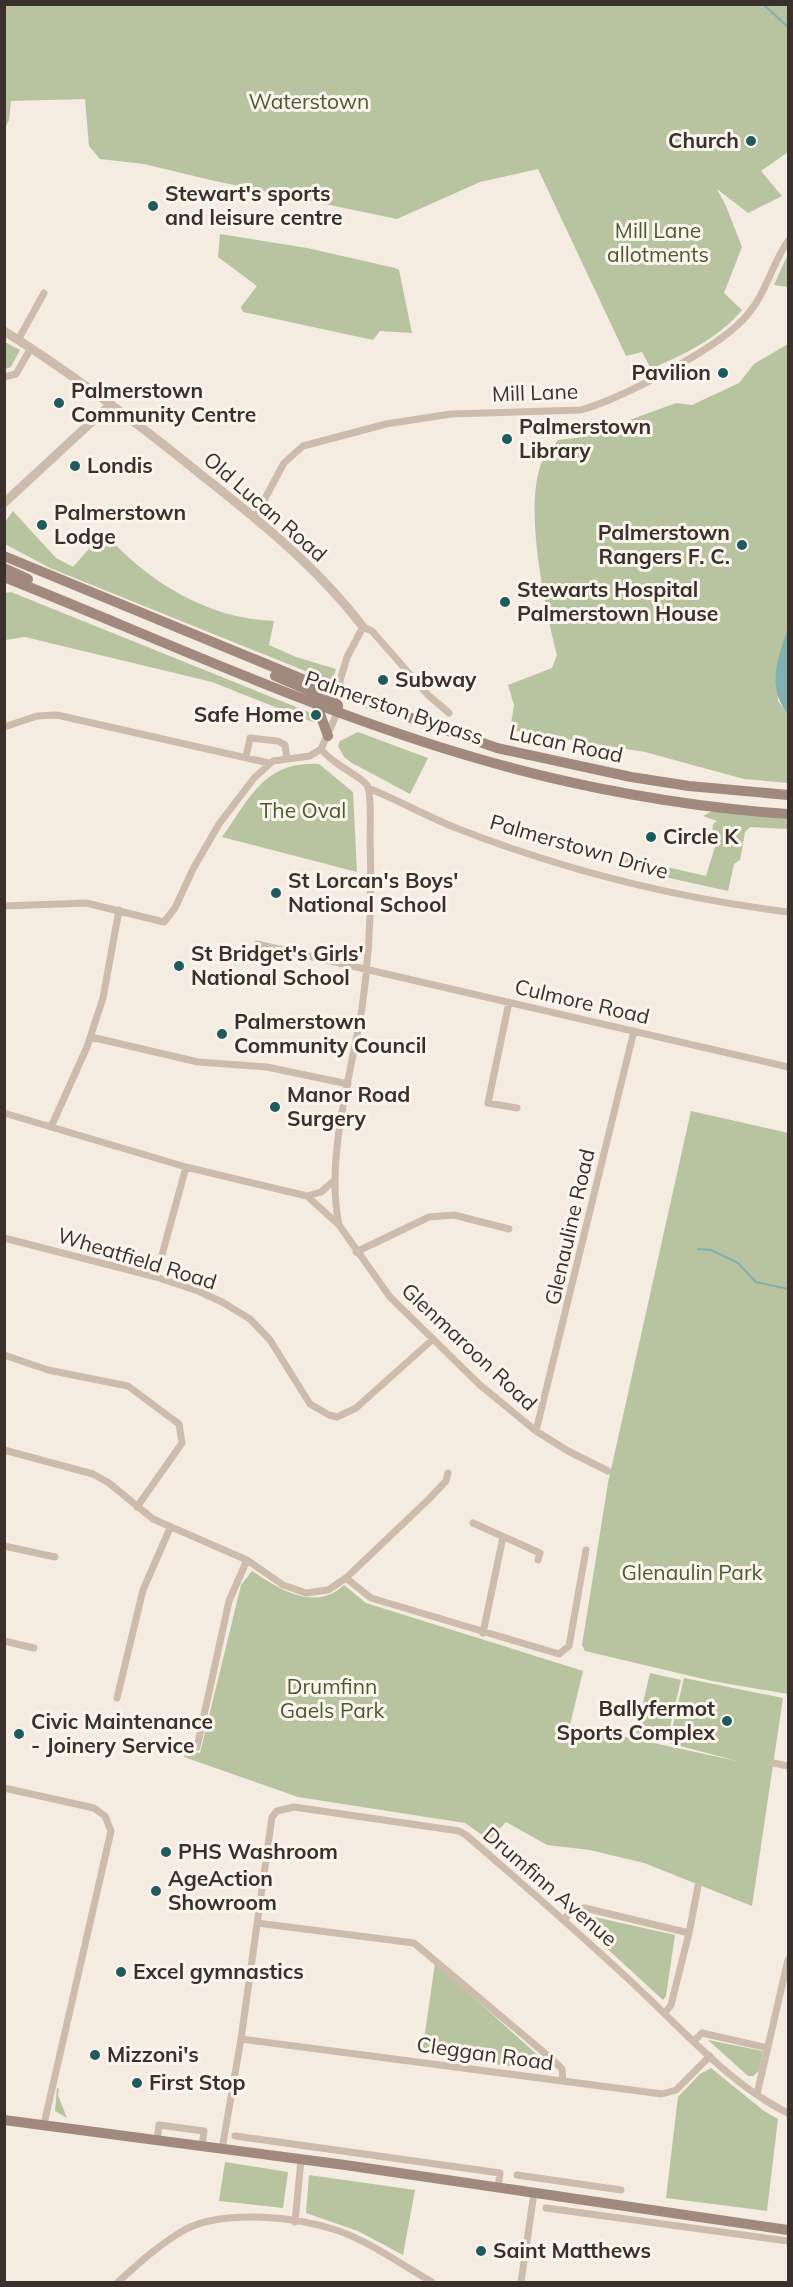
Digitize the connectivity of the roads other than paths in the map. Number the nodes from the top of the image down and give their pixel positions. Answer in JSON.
{"nodes":[{"id":1,"x":789,"y":241,"type":"edge"},
{"id":2,"x":44,"y":293,"type":"dead end"},
{"id":3,"x":4,"y":331,"type":"edge"},
{"id":4,"x":18,"y":340,"type":"junction"},
{"id":5,"x":31,"y":348,"type":"junction"},
{"id":6,"x":4,"y":377,"type":"edge"},
{"id":7,"x":111,"y":404,"type":"junction"},
{"id":8,"x":4,"y":503,"type":"edge"},
{"id":9,"x":255,"y":517,"type":"junction"},
{"id":10,"x":4,"y":556,"type":"edge"},
{"id":11,"x":4,"y":568,"type":"edge"},
{"id":12,"x":4,"y":577,"type":"edge"},
{"id":13,"x":81,"y":607,"type":"junction"},
{"id":14,"x":363,"y":627,"type":"junction"},
{"id":15,"x":228,"y":650,"type":"junction"},
{"id":16,"x":344,"y":695,"type":"junction"},
{"id":17,"x":316,"y":703,"type":"junction"},
{"id":18,"x":338,"y":711,"type":"junction"},
{"id":19,"x":449,"y":713,"type":"dead end"},
{"id":20,"x":404,"y":716,"type":"junction"},
{"id":21,"x":4,"y":727,"type":"edge"},
{"id":22,"x":328,"y":736,"type":"junction"},
{"id":23,"x":408,"y":737,"type":"junction"},
{"id":24,"x":321,"y":749,"type":"junction"},
{"id":25,"x":246,"y":757,"type":"junction"},
{"id":26,"x":287,"y":759,"type":"junction"},
{"id":27,"x":269,"y":763,"type":"junction"},
{"id":28,"x":368,"y":788,"type":"junction"},
{"id":29,"x":789,"y":795,"type":"edge"},
{"id":30,"x":789,"y":814,"type":"edge"},
{"id":31,"x":4,"y":906,"type":"edge"},
{"id":32,"x":119,"y":910,"type":"junction"},
{"id":33,"x":789,"y":912,"type":"edge"},
{"id":34,"x":257,"y":944,"type":"dead end"},
{"id":35,"x":367,"y":970,"type":"junction"},
{"id":36,"x":508,"y":1002,"type":"junction"},
{"id":37,"x":634,"y":1031,"type":"junction"},
{"id":38,"x":91,"y":1037,"type":"junction"},
{"id":39,"x":789,"y":1067,"type":"edge"},
{"id":40,"x":348,"y":1084,"type":"junction"},
{"id":41,"x":517,"y":1108,"type":"dead end"},
{"id":42,"x":4,"y":1113,"type":"edge"},
{"id":43,"x":51,"y":1127,"type":"junction"},
{"id":44,"x":186,"y":1167,"type":"junction"},
{"id":45,"x":335,"y":1179,"type":"junction"},
{"id":46,"x":307,"y":1196,"type":"junction"},
{"id":47,"x":339,"y":1226,"type":"junction"},
{"id":48,"x":509,"y":1229,"type":"dead end"},
{"id":49,"x":4,"y":1238,"type":"edge"},
{"id":50,"x":356,"y":1252,"type":"junction"},
{"id":51,"x":156,"y":1277,"type":"junction"},
{"id":52,"x":432,"y":1340,"type":"junction"},
{"id":53,"x":4,"y":1355,"type":"edge"},
{"id":54,"x":536,"y":1431,"type":"junction"},
{"id":55,"x":4,"y":1450,"type":"edge"},
{"id":56,"x":608,"y":1471,"type":"dead end"},
{"id":57,"x":448,"y":1473,"type":"dead end"},
{"id":58,"x":137,"y":1507,"type":"junction"},
{"id":59,"x":473,"y":1523,"type":"dead end"},
{"id":60,"x":170,"y":1528,"type":"junction"},
{"id":61,"x":503,"y":1537,"type":"junction"},
{"id":62,"x":4,"y":1546,"type":"edge"},
{"id":63,"x":586,"y":1550,"type":"dead end"},
{"id":64,"x":55,"y":1557,"type":"dead end"},
{"id":65,"x":247,"y":1560,"type":"junction"},
{"id":66,"x":538,"y":1560,"type":"dead end"},
{"id":67,"x":346,"y":1578,"type":"junction"},
{"id":68,"x":483,"y":1633,"type":"junction"},
{"id":69,"x":4,"y":1641,"type":"edge"},
{"id":70,"x":34,"y":1648,"type":"dead end"},
{"id":71,"x":117,"y":1698,"type":"dead end"},
{"id":72,"x":197,"y":1747,"type":"dead end"},
{"id":73,"x":773,"y":1763,"type":"dead end"},
{"id":74,"x":789,"y":1766,"type":"edge"},
{"id":75,"x":4,"y":1788,"type":"edge"},
{"id":76,"x":698,"y":1886,"type":"dead end"},
{"id":77,"x":565,"y":1919,"type":"junction"},
{"id":78,"x":257,"y":1923,"type":"junction"},
{"id":79,"x":689,"y":1933,"type":"junction"},
{"id":80,"x":789,"y":1960,"type":"edge"},
{"id":81,"x":665,"y":2013,"type":"junction"},
{"id":82,"x":241,"y":2039,"type":"junction"},
{"id":83,"x":695,"y":2040,"type":"junction"},
{"id":84,"x":768,"y":2048,"type":"junction"},
{"id":85,"x":711,"y":2056,"type":"junction"},
{"id":86,"x":563,"y":2081,"type":"junction"},
{"id":87,"x":757,"y":2094,"type":"junction"},
{"id":88,"x":789,"y":2113,"type":"edge"},
{"id":89,"x":4,"y":2120,"type":"edge"},
{"id":90,"x":44,"y":2124,"type":"junction"},
{"id":91,"x":235,"y":2136,"type":"dead end"},
{"id":92,"x":157,"y":2140,"type":"junction"},
{"id":93,"x":281,"y":2142,"type":"junction"},
{"id":94,"x":202,"y":2146,"type":"junction"},
{"id":95,"x":222,"y":2149,"type":"junction"},
{"id":96,"x":279,"y":2157,"type":"junction"},
{"id":97,"x":400,"y":2159,"type":"junction"},
{"id":98,"x":301,"y":2160,"type":"junction"},
{"id":99,"x":398,"y":2173,"type":"junction"},
{"id":100,"x":517,"y":2175,"type":"dead end"},
{"id":101,"x":590,"y":2186,"type":"junction"},
{"id":102,"x":498,"y":2188,"type":"junction"},
{"id":103,"x":621,"y":2190,"type":"dead end"},
{"id":104,"x":534,"y":2193,"type":"junction"},
{"id":105,"x":566,"y":2198,"type":"junction"},
{"id":106,"x":588,"y":2201,"type":"junction"},
{"id":107,"x":546,"y":2208,"type":"dead end"},
{"id":108,"x":564,"y":2210,"type":"junction"},
{"id":109,"x":677,"y":2213,"type":"junction"},
{"id":110,"x":295,"y":2222,"type":"junction"},
{"id":111,"x":675,"y":2226,"type":"junction"},
{"id":112,"x":789,"y":2230,"type":"edge"},
{"id":113,"x":789,"y":2241,"type":"edge"},
{"id":114,"x":118,"y":2283,"type":"edge"},
{"id":115,"x":432,"y":2283,"type":"edge"},
{"id":116,"x":520,"y":2283,"type":"edge"}],
"edges":[{"from":1,"to":9,"type":"street","name":"Mill Lane"},
{"from":2,"to":4,"type":"street"},
{"from":3,"to":4,"type":"street","name":"Old Lucan Road"},
{"from":4,"to":5,"type":"street","name":"Old Lucan Road"},
{"from":5,"to":6,"type":"street"},
{"from":5,"to":7,"type":"street","name":"Old Lucan Road"},
{"from":7,"to":8,"type":"street"},
{"from":7,"to":9,"type":"street","name":"Old Lucan Road"},
{"from":9,"to":14,"type":"street","name":"Old Lucan Road"},
{"from":10,"to":15,"type":"main road","name":"Palmerston Bypass"},
{"from":11,"to":13,"type":"main road"},
{"from":12,"to":13,"type":"main road","name":"Palmerston Bypass"},
{"from":13,"to":17,"type":"main road","name":"Palmerston Bypass"},
{"from":14,"to":16,"type":"street"},
{"from":14,"to":19,"type":"street","name":"Old Lucan Road"},
{"from":15,"to":16,"type":"main road","name":"Palmerston Bypass"},
{"from":15,"to":18,"type":"main road"},
{"from":16,"to":18,"type":"street"},
{"from":16,"to":20,"type":"main road","name":"Lucan Road"},
{"from":17,"to":18,"type":"main road","name":"Palmerston Bypass"},
{"from":17,"to":22,"type":"main road"},
{"from":18,"to":22,"type":"street"},
{"from":18,"to":23,"type":"main road","name":"Palmerston Bypass"},
{"from":20,"to":23,"type":"main road"},
{"from":20,"to":29,"type":"main road","name":"Lucan Road"},
{"from":21,"to":25,"type":"street"},
{"from":22,"to":24,"type":"street"},
{"from":23,"to":30,"type":"main road","name":"Palmerston Bypass"},
{"from":24,"to":26,"type":"street"},
{"from":24,"to":28,"type":"street"},
{"from":25,"to":26,"type":"street"},
{"from":25,"to":27,"type":"street"},
{"from":26,"to":27,"type":"street"},
{"from":27,"to":32,"type":"street"},
{"from":28,"to":33,"type":"street","name":"Palmerstown Drive"},
{"from":28,"to":35,"type":"street"},
{"from":31,"to":32,"type":"street"},
{"from":32,"to":38,"type":"street"},
{"from":34,"to":35,"type":"street","name":"Culmore Road"},
{"from":35,"to":36,"type":"street","name":"Culmore Road"},
{"from":35,"to":40,"type":"street"},
{"from":36,"to":37,"type":"street","name":"Culmore Road"},
{"from":36,"to":41,"type":"street"},
{"from":37,"to":39,"type":"street","name":"Culmore Road"},
{"from":37,"to":54,"type":"street","name":"Glenauline Road"},
{"from":38,"to":40,"type":"street"},
{"from":38,"to":43,"type":"street"},
{"from":40,"to":45,"type":"street"},
{"from":42,"to":43,"type":"street","name":"Glenmaroon Road"},
{"from":43,"to":44,"type":"street","name":"Glenmaroon Road"},
{"from":44,"to":46,"type":"street","name":"Glenmaroon Road"},
{"from":44,"to":51,"type":"street"},
{"from":45,"to":46,"type":"street"},
{"from":45,"to":47,"type":"street"},
{"from":46,"to":47,"type":"street","name":"Glenmaroon Road"},
{"from":47,"to":50,"type":"street","name":"Glenmaroon Road"},
{"from":48,"to":50,"type":"street"},
{"from":49,"to":51,"type":"street","name":"Wheatfield Road"},
{"from":50,"to":52,"type":"street","name":"Glenmaroon Road"},
{"from":51,"to":52,"type":"street","name":"Wheatfield Road"},
{"from":52,"to":54,"type":"street","name":"Glenmaroon Road"},
{"from":53,"to":58,"type":"street"},
{"from":54,"to":56,"type":"street","name":"Glenmaroon Road"},
{"from":55,"to":58,"type":"street"},
{"from":57,"to":67,"type":"street"},
{"from":58,"to":60,"type":"street"},
{"from":59,"to":61,"type":"street"},
{"from":60,"to":65,"type":"street"},
{"from":60,"to":71,"type":"street"},
{"from":61,"to":66,"type":"street"},
{"from":61,"to":68,"type":"street"},
{"from":62,"to":64,"type":"street"},
{"from":63,"to":68,"type":"street"},
{"from":65,"to":67,"type":"street"},
{"from":65,"to":72,"type":"street"},
{"from":67,"to":68,"type":"street"},
{"from":69,"to":70,"type":"street"},
{"from":73,"to":74,"type":"street"},
{"from":75,"to":90,"type":"street"},
{"from":76,"to":79,"type":"street"},
{"from":77,"to":78,"type":"street","name":"Drumfinn Avenue"},
{"from":77,"to":79,"type":"street"},
{"from":77,"to":81,"type":"street","name":"Drumfinn Avenue"},
{"from":78,"to":82,"type":"street"},
{"from":78,"to":86,"type":"street"},
{"from":79,"to":81,"type":"street"},
{"from":80,"to":84,"type":"street"},
{"from":81,"to":83,"type":"street","name":"Drumfinn Avenue"},
{"from":82,"to":86,"type":"street","name":"Cleggan Road"},
{"from":82,"to":95,"type":"street"},
{"from":83,"to":84,"type":"street"},
{"from":83,"to":85,"type":"street","name":"Drumfinn Avenue"},
{"from":84,"to":87,"type":"street"},
{"from":85,"to":86,"type":"street","name":"Cleggan Road"},
{"from":85,"to":87,"type":"street","name":"Drumfinn Avenue"},
{"from":87,"to":88,"type":"street","name":"Drumfinn Avenue"},
{"from":89,"to":90,"type":"main road"},
{"from":90,"to":92,"type":"main road"},
{"from":91,"to":93,"type":"street"},
{"from":92,"to":94,"type":"main road"},
{"from":92,"to":94,"type":"street"},
{"from":93,"to":96,"type":"street"},
{"from":93,"to":97,"type":"street"},
{"from":94,"to":95,"type":"main road"},
{"from":95,"to":96,"type":"main road"},
{"from":96,"to":98,"type":"main road"},
{"from":97,"to":99,"type":"street"},
{"from":97,"to":102,"type":"street"},
{"from":98,"to":99,"type":"main road"},
{"from":98,"to":110,"type":"street"},
{"from":99,"to":102,"type":"main road"},
{"from":100,"to":101,"type":"street"},
{"from":101,"to":103,"type":"street"},
{"from":101,"to":106,"type":"street"},
{"from":102,"to":104,"type":"main road"},
{"from":104,"to":105,"type":"main road"},
{"from":104,"to":116,"type":"street"},
{"from":105,"to":106,"type":"main road"},
{"from":105,"to":108,"type":"street"},
{"from":106,"to":109,"type":"main road"},
{"from":107,"to":108,"type":"street"},
{"from":108,"to":111,"type":"street"},
{"from":109,"to":111,"type":"street"},
{"from":109,"to":112,"type":"main road"},
{"from":110,"to":114,"type":"street"},
{"from":110,"to":115,"type":"street"},
{"from":111,"to":113,"type":"street"}]}
